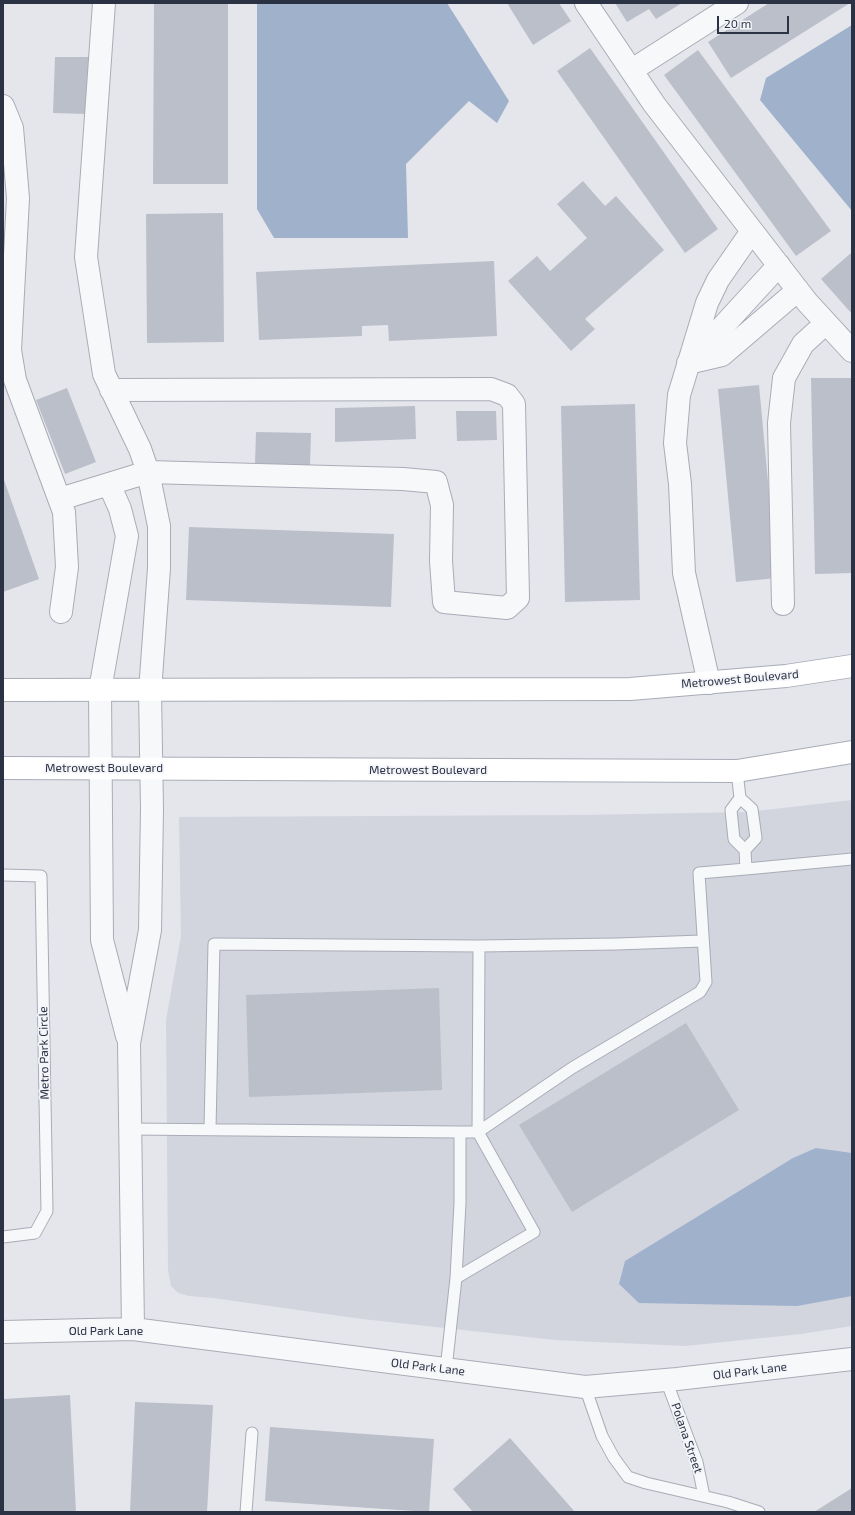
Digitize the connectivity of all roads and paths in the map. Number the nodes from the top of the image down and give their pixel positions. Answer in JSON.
{"nodes":[{"id":1,"x":104,"y":3,"type":"edge"},
{"id":2,"x":586,"y":3,"type":"edge"},
{"id":3,"x":737,"y":3,"type":"edge"},
{"id":4,"x":632,"y":70,"type":"junction"},
{"id":5,"x":3,"y":106,"type":"edge"},
{"id":6,"x":752,"y":231,"type":"junction"},
{"id":7,"x":779,"y":265,"type":"junction"},
{"id":8,"x":798,"y":290,"type":"junction"},
{"id":9,"x":826,"y":323,"type":"junction"},
{"id":10,"x":852,"y":351,"type":"edge"},
{"id":11,"x":688,"y":364,"type":"junction"},
{"id":12,"x":111,"y":390,"type":"junction"},
{"id":13,"x":148,"y":472,"type":"junction"},
{"id":14,"x":109,"y":484,"type":"junction"},
{"id":15,"x":60,"y":499,"type":"junction"},
{"id":16,"x":783,"y":604,"type":"dead end"},
{"id":17,"x":61,"y":612,"type":"dead end"},
{"id":18,"x":852,"y":666,"type":"edge"},
{"id":19,"x":709,"y":683,"type":"junction"},
{"id":20,"x":3,"y":690,"type":"edge"},
{"id":21,"x":100,"y":690,"type":"junction"},
{"id":22,"x":150,"y":691,"type":"junction"},
{"id":23,"x":852,"y":752,"type":"edge"},
{"id":24,"x":101,"y":767,"type":"junction"},
{"id":25,"x":3,"y":768,"type":"edge"},
{"id":26,"x":151,"y":768,"type":"junction"},
{"id":27,"x":737,"y":771,"type":"junction"},
{"id":28,"x":740,"y":798,"type":"junction"},
{"id":29,"x":745,"y":850,"type":"junction"},
{"id":30,"x":852,"y":859,"type":"edge"},
{"id":31,"x":746,"y":869,"type":"junction"},
{"id":32,"x":3,"y":875,"type":"edge"},
{"id":33,"x":702,"y":941,"type":"junction"},
{"id":34,"x":479,"y":946,"type":"junction"},
{"id":35,"x":129,"y":1043,"type":"junction"},
{"id":36,"x":130,"y":1129,"type":"junction"},
{"id":37,"x":210,"y":1129,"type":"junction"},
{"id":38,"x":460,"y":1132,"type":"junction"},
{"id":39,"x":478,"y":1132,"type":"junction"},
{"id":40,"x":3,"y":1237,"type":"edge"},
{"id":41,"x":456,"y":1278,"type":"junction"},
{"id":42,"x":132,"y":1329,"type":"junction"},
{"id":43,"x":3,"y":1332,"type":"edge"},
{"id":44,"x":852,"y":1359,"type":"edge"},
{"id":45,"x":446,"y":1369,"type":"junction"},
{"id":46,"x":666,"y":1380,"type":"junction"},
{"id":47,"x":585,"y":1386,"type":"junction"},
{"id":48,"x":252,"y":1433,"type":"dead end"},
{"id":49,"x":704,"y":1496,"type":"junction"},
{"id":50,"x":246,"y":1512,"type":"edge"},
{"id":51,"x":758,"y":1512,"type":"edge"}],
"edges":[{"from":1,"to":12,"type":"street"},
{"from":2,"to":4,"type":"street"},
{"from":3,"to":4,"type":"street"},
{"from":4,"to":6,"type":"street"},
{"from":5,"to":15,"type":"street"},
{"from":6,"to":7,"type":"street"},
{"from":6,"to":11,"type":"street"},
{"from":7,"to":8,"type":"street"},
{"from":7,"to":11,"type":"street"},
{"from":8,"to":9,"type":"street"},
{"from":8,"to":11,"type":"street"},
{"from":9,"to":10,"type":"street"},
{"from":9,"to":16,"type":"street"},
{"from":11,"to":19,"type":"street"},
{"from":12,"to":13,"type":"street"},
{"from":12,"to":13,"type":"street"},
{"from":13,"to":14,"type":"street"},
{"from":13,"to":22,"type":"street"},
{"from":14,"to":15,"type":"street"},
{"from":14,"to":21,"type":"street"},
{"from":15,"to":17,"type":"street"},
{"from":18,"to":19,"type":"street","name":"Metrowest Boulevard"},
{"from":19,"to":22,"type":"street","name":"Metrowest Boulevard"},
{"from":20,"to":21,"type":"street","name":"Metrowest Boulevard"},
{"from":21,"to":22,"type":"street","name":"Metrowest Boulevard"},
{"from":21,"to":24,"type":"street"},
{"from":22,"to":26,"type":"street"},
{"from":23,"to":27,"type":"street","name":"Metrowest Boulevard"},
{"from":24,"to":25,"type":"street","name":"Metrowest Boulevard"},
{"from":24,"to":26,"type":"street","name":"Metrowest Boulevard"},
{"from":24,"to":35,"type":"street"},
{"from":26,"to":27,"type":"street","name":"Metrowest Boulevard"},
{"from":26,"to":35,"type":"street"},
{"from":27,"to":28,"type":"lane"},
{"from":28,"to":29,"type":"lane"},
{"from":28,"to":29,"type":"lane"},
{"from":29,"to":31,"type":"lane"},
{"from":30,"to":31,"type":"lane"},
{"from":31,"to":33,"type":"lane"},
{"from":32,"to":40,"type":"lane","name":"Metro Park Circle"},
{"from":33,"to":34,"type":"lane"},
{"from":33,"to":39,"type":"lane"},
{"from":34,"to":37,"type":"lane"},
{"from":34,"to":39,"type":"lane"},
{"from":35,"to":36,"type":"street"},
{"from":36,"to":37,"type":"lane"},
{"from":36,"to":42,"type":"street"},
{"from":37,"to":38,"type":"lane"},
{"from":38,"to":39,"type":"lane"},
{"from":38,"to":41,"type":"lane"},
{"from":39,"to":41,"type":"lane"},
{"from":41,"to":45,"type":"lane"},
{"from":42,"to":43,"type":"street","name":"Old Park Lane"},
{"from":42,"to":45,"type":"street","name":"Old Park Lane"},
{"from":44,"to":46,"type":"street","name":"Old Park Lane"},
{"from":45,"to":47,"type":"street","name":"Old Park Lane"},
{"from":46,"to":47,"type":"street","name":"Old Park Lane"},
{"from":46,"to":49,"type":"lane","name":"Polana Street"},
{"from":47,"to":49,"type":"lane","name":"Polana Street"},
{"from":48,"to":50,"type":"lane"},
{"from":49,"to":51,"type":"lane","name":"Polana Street"}]}
